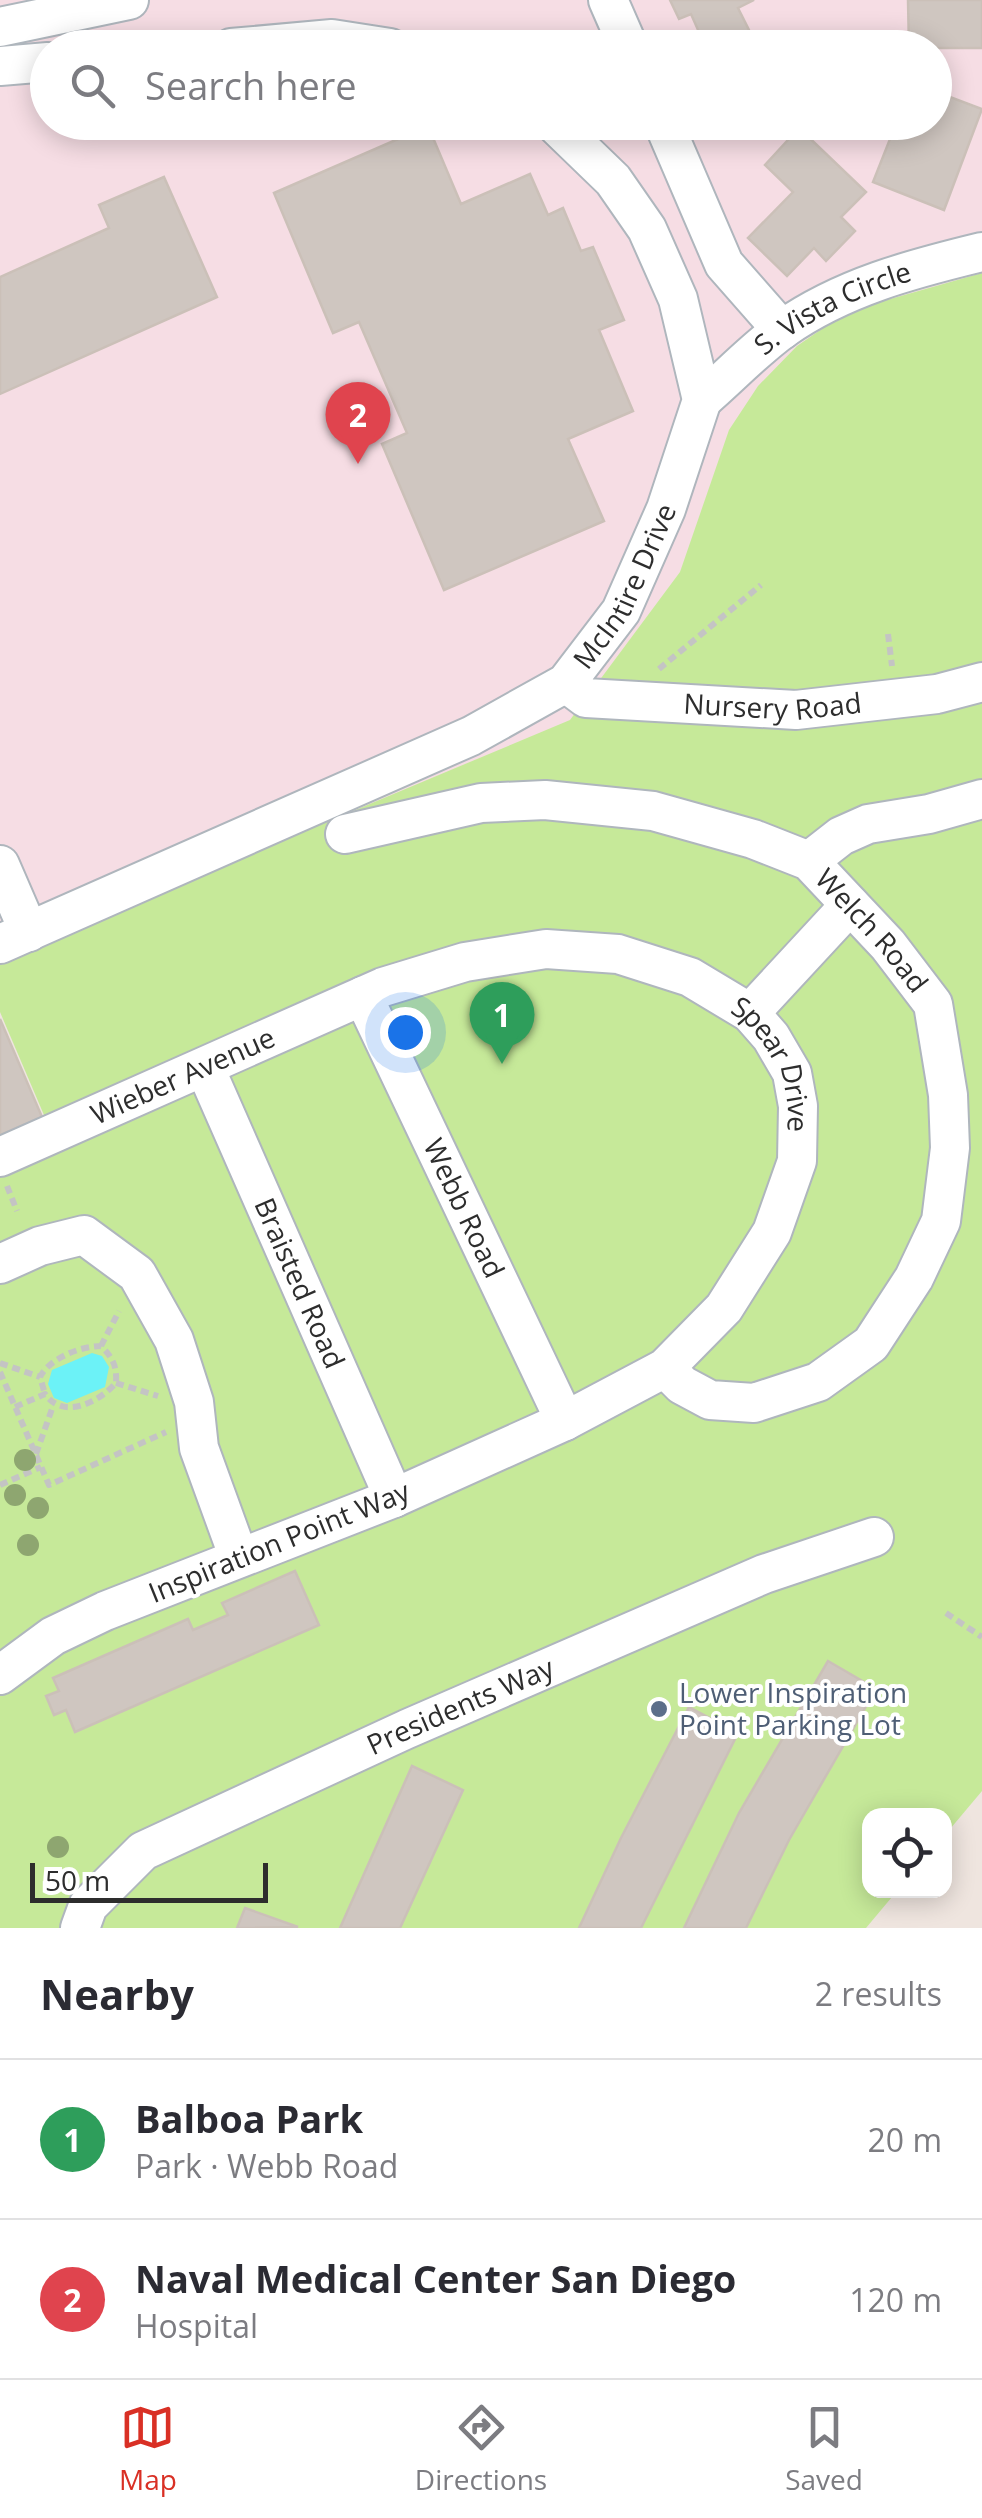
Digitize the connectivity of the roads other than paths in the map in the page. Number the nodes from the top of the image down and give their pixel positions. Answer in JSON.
{"nodes":[{"id":1,"x":128,"y":0,"type":"edge"},
{"id":2,"x":608,"y":0,"type":"edge"},
{"id":3,"x":0,"y":26,"type":"edge"},
{"id":4,"x":621,"y":30,"type":"edge"},
{"id":5,"x":30,"y":64,"type":"edge"},
{"id":6,"x":0,"y":66,"type":"edge"},
{"id":7,"x":572,"y":140,"type":"edge"},
{"id":8,"x":677,"y":140,"type":"edge"},
{"id":9,"x":982,"y":252,"type":"edge"},
{"id":10,"x":782,"y":330,"type":"junction"},
{"id":11,"x":702,"y":400,"type":"junction"},
{"id":12,"x":566,"y":682,"type":"junction"},
{"id":13,"x":982,"y":682,"type":"edge"},
{"id":14,"x":982,"y":799,"type":"edge"},
{"id":15,"x":344,"y":834,"type":"dead end"},
{"id":16,"x":808,"y":861,"type":"junction"},
{"id":17,"x":0,"y":866,"type":"edge"},
{"id":18,"x":850,"y":905,"type":"junction"},
{"id":19,"x":15,"y":938,"type":"edge"},
{"id":20,"x":364,"y":996,"type":"junction"},
{"id":21,"x":750,"y":1013,"type":"junction"},
{"id":22,"x":205,"y":1068,"type":"junction"},
{"id":23,"x":2,"y":1169,"type":"edge"},
{"id":24,"x":0,"y":1264,"type":"edge"},
{"id":25,"x":666,"y":1368,"type":"junction"},
{"id":26,"x":565,"y":1421,"type":"junction"},
{"id":27,"x":394,"y":1498,"type":"junction"},
{"id":28,"x":874,"y":1537,"type":"dead end"},
{"id":29,"x":240,"y":1558,"type":"junction"},
{"id":30,"x":0,"y":1675,"type":"edge"},
{"id":31,"x":80,"y":1928,"type":"edge"}],
"edges":[{"from":1,"to":3,"type":"street"},
{"from":2,"to":4,"type":"street"},
{"from":5,"to":6,"type":"street"},
{"from":7,"to":11,"type":"street"},
{"from":8,"to":10,"type":"street"},
{"from":9,"to":10,"type":"street","name":"S. Vista Circle"},
{"from":10,"to":11,"type":"street","name":"S. Vista Circle"},
{"from":11,"to":12,"type":"street","name":"McIntire Drive"},
{"from":12,"to":13,"type":"street","name":"Nursery Road"},
{"from":12,"to":19,"type":"street","name":"McIntire Drive"},
{"from":14,"to":16,"type":"street"},
{"from":15,"to":16,"type":"street","name":"Welch Road"},
{"from":16,"to":18,"type":"street","name":"Welch Road"},
{"from":17,"to":19,"type":"street"},
{"from":18,"to":21,"type":"street"},
{"from":18,"to":25,"type":"street","name":"Welch Road"},
{"from":20,"to":21,"type":"street","name":"Spear Drive"},
{"from":20,"to":22,"type":"street","name":"Wieber Avenue"},
{"from":20,"to":26,"type":"street","name":"Webb Road"},
{"from":21,"to":25,"type":"street","name":"Spear Drive"},
{"from":22,"to":23,"type":"street","name":"Wieber Avenue"},
{"from":22,"to":27,"type":"street","name":"Braisted Road"},
{"from":24,"to":29,"type":"street"},
{"from":25,"to":26,"type":"street","name":"Spear Drive"},
{"from":26,"to":27,"type":"street","name":"Inspiration Point Way"},
{"from":27,"to":29,"type":"street","name":"Inspiration Point Way"},
{"from":28,"to":31,"type":"street","name":"Presidents Way"},
{"from":29,"to":30,"type":"street","name":"Inspiration Point Way"}]}
